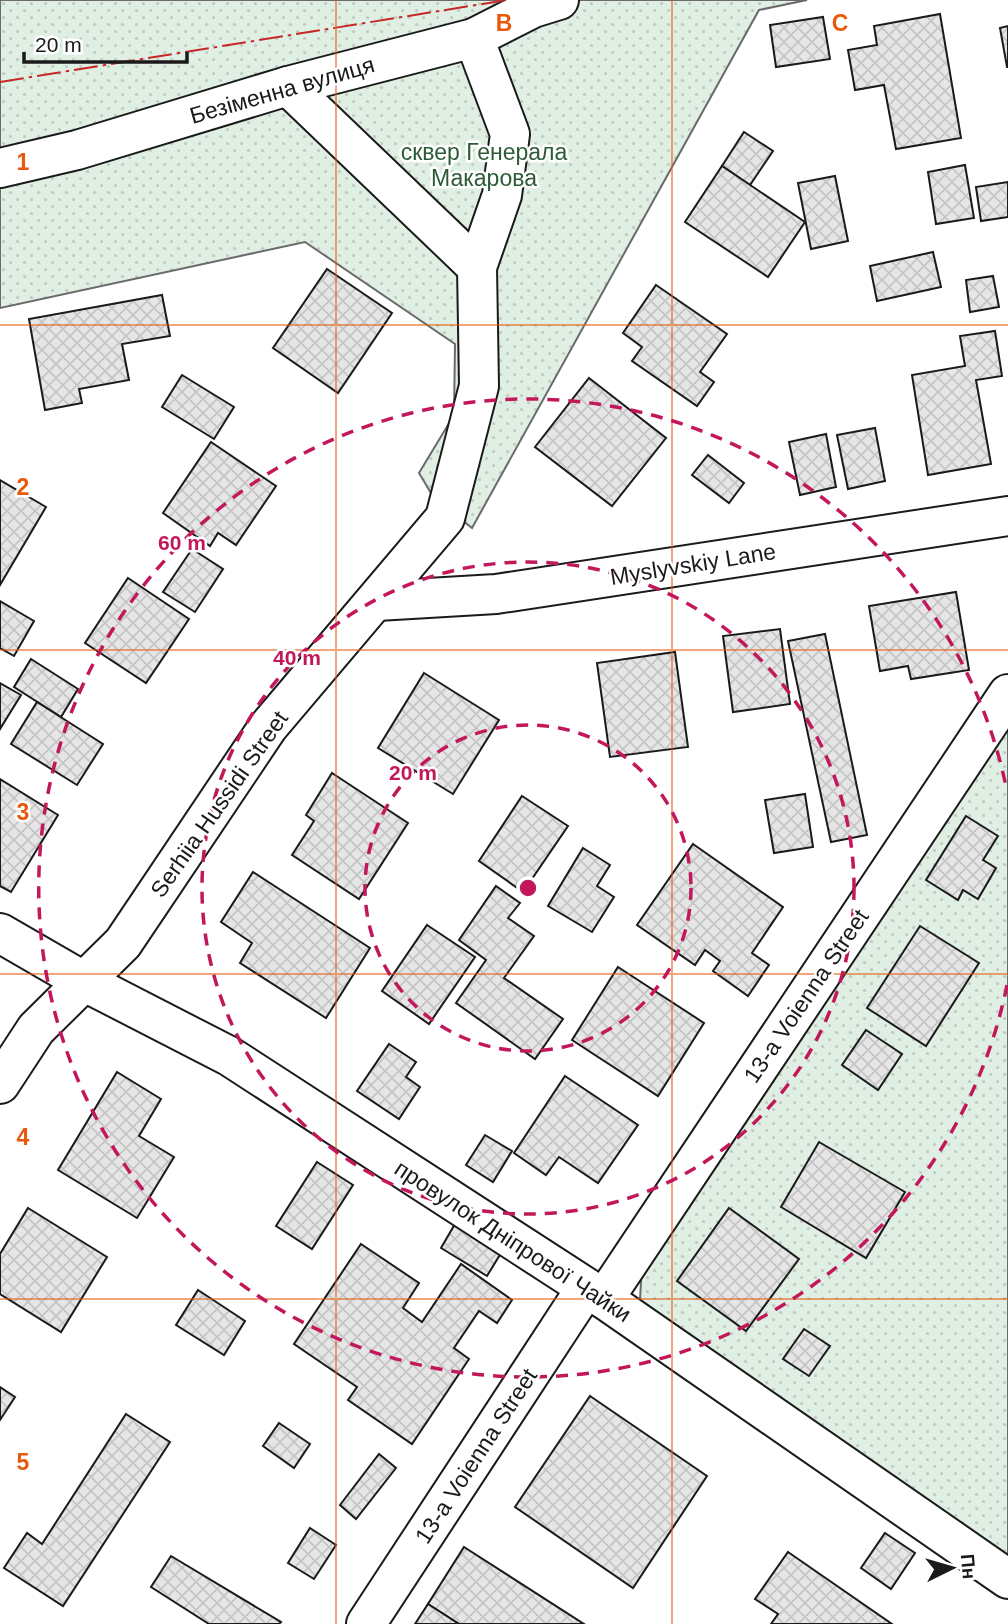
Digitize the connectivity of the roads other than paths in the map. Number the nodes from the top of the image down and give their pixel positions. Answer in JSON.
{"nodes":[{"id":1,"x":559,"y":0,"type":"edge"},
{"id":2,"x":474,"y":38,"type":"junction"},
{"id":3,"x":288,"y":86,"type":"junction"},
{"id":4,"x":0,"y":168,"type":"edge"},
{"id":5,"x":477,"y":267,"type":"junction"},
{"id":6,"x":1008,"y":516,"type":"edge"},
{"id":7,"x":377,"y":601,"type":"junction"},
{"id":8,"x":1008,"y":694,"type":"edge"},
{"id":9,"x":0,"y":933,"type":"edge"},
{"id":10,"x":83,"y":981,"type":"junction"},
{"id":11,"x":0,"y":1084,"type":"edge"},
{"id":12,"x":595,"y":1294,"type":"junction"},
{"id":13,"x":1008,"y":1579,"type":"edge"},
{"id":14,"x":366,"y":1624,"type":"edge"}],
"edges":[{"from":1,"to":2,"type":"street","name":"Безіменна вулиця"},
{"from":2,"to":3,"type":"street","name":"Безіменна вулиця"},
{"from":2,"to":5,"type":"street","name":"Serhiia Hussidi Street"},
{"from":3,"to":4,"type":"street","name":"Безіменна вулиця"},
{"from":3,"to":5,"type":"street"},
{"from":5,"to":7,"type":"street","name":"Serhiia Hussidi Street"},
{"from":6,"to":7,"type":"street","name":"Myslyvskiy Lane"},
{"from":7,"to":10,"type":"street","name":"Serhiia Hussidi Street"},
{"from":8,"to":12,"type":"street","name":"13-a Voienna Street"},
{"from":9,"to":10,"type":"street","name":"провулок Дніпрової Чайки"},
{"from":10,"to":11,"type":"street","name":"Serhiia Hussidi Street"},
{"from":10,"to":12,"type":"street","name":"провулок Дніпрової Чайки"},
{"from":12,"to":13,"type":"street","name":"провулок Дніпрової Чайки"},
{"from":12,"to":14,"type":"street","name":"13-a Voienna Street"}]}
